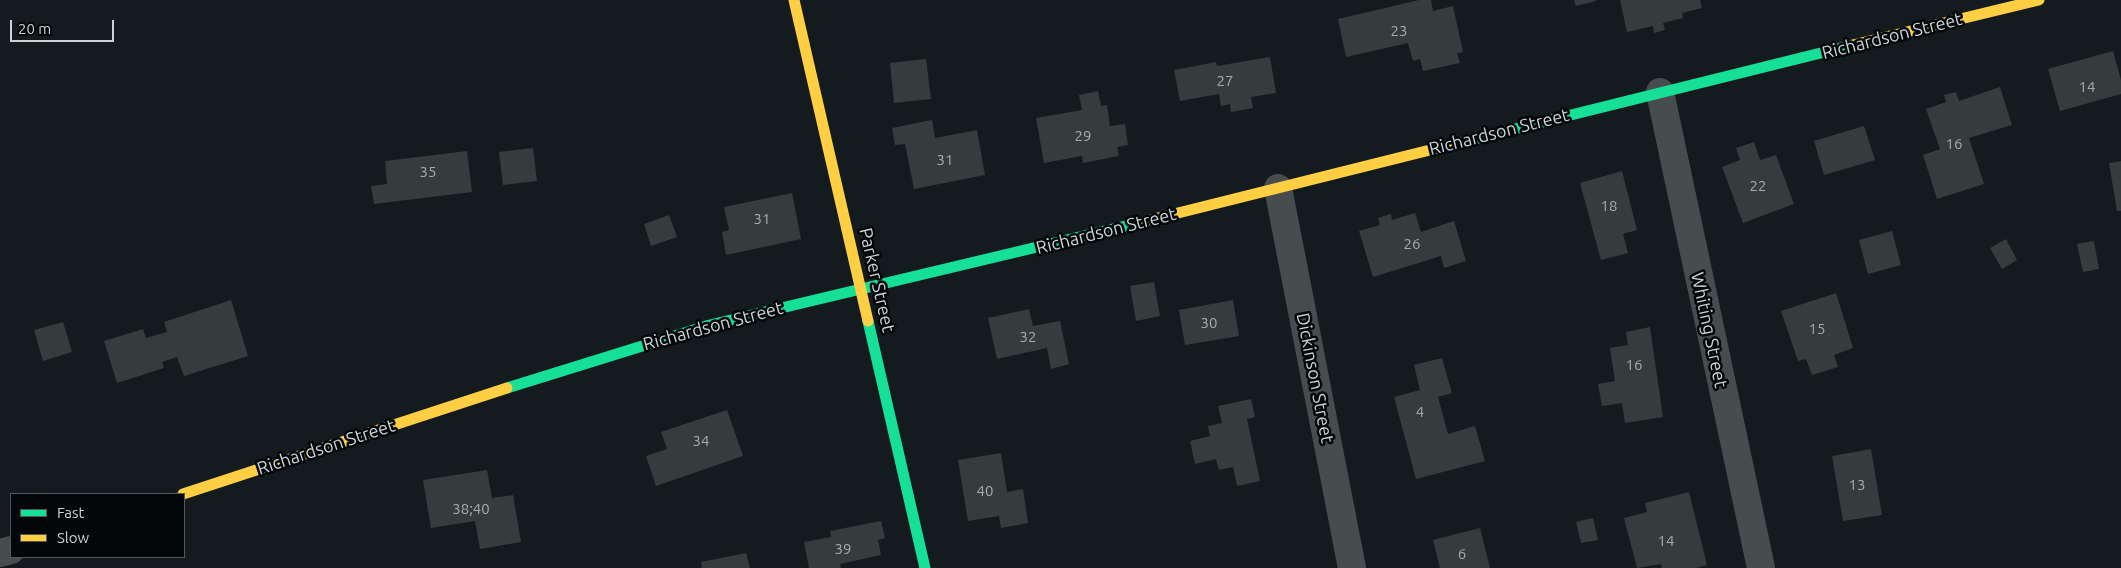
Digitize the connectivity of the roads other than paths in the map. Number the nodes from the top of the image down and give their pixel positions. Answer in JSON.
{"nodes":[{"id":1,"x":794,"y":0,"type":"edge"},
{"id":2,"x":2039,"y":0,"type":"edge"},
{"id":3,"x":1660,"y":92,"type":"junction"},
{"id":4,"x":1278,"y":188,"type":"junction"},
{"id":5,"x":861,"y":290,"type":"junction"},
{"id":6,"x":185,"y":493,"type":"edge"},
{"id":7,"x":925,"y":568,"type":"edge"},
{"id":8,"x":1352,"y":568,"type":"edge"},
{"id":9,"x":1760,"y":568,"type":"edge"}],
"edges":[{"from":1,"to":5,"type":"street","name":"Parker Street"},
{"from":2,"to":3,"type":"street","name":"Richardson Street"},
{"from":3,"to":4,"type":"street","name":"Richardson Street"},
{"from":3,"to":9,"type":"street","name":"Whiting Street"},
{"from":4,"to":5,"type":"street","name":"Richardson Street"},
{"from":4,"to":8,"type":"street","name":"Dickinson Street"},
{"from":5,"to":6,"type":"street","name":"Richardson Street"},
{"from":5,"to":7,"type":"street","name":"Parker Street"}]}
